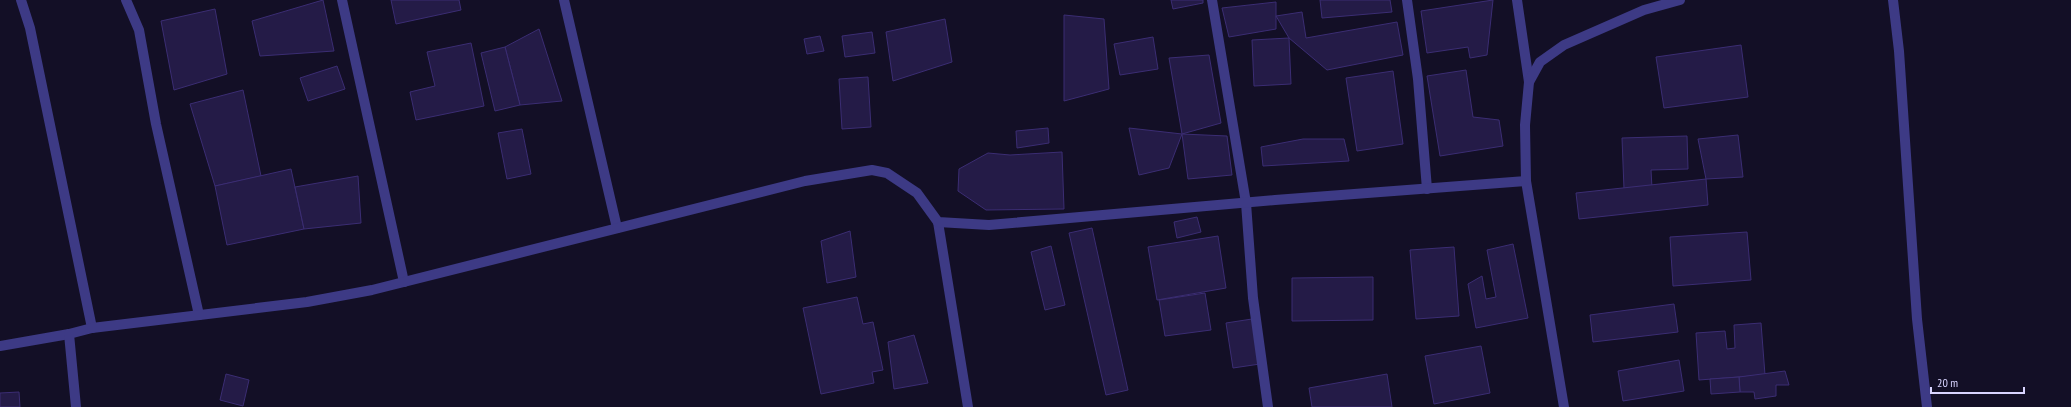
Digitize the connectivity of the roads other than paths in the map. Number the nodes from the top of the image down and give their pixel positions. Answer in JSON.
{"nodes":[{"id":1,"x":21,"y":0,"type":"edge"},
{"id":2,"x":126,"y":0,"type":"edge"},
{"id":3,"x":342,"y":0,"type":"edge"},
{"id":4,"x":564,"y":0,"type":"edge"},
{"id":5,"x":1212,"y":0,"type":"edge"},
{"id":6,"x":1407,"y":0,"type":"edge"},
{"id":7,"x":1517,"y":0,"type":"edge"},
{"id":8,"x":1680,"y":0,"type":"edge"},
{"id":9,"x":1893,"y":0,"type":"edge"},
{"id":10,"x":1529,"y":82,"type":"junction"},
{"id":11,"x":1526,"y":181,"type":"junction"},
{"id":12,"x":1427,"y":188,"type":"junction"},
{"id":13,"x":1246,"y":203,"type":"junction"},
{"id":14,"x":938,"y":222,"type":"junction"},
{"id":15,"x":617,"y":228,"type":"junction"},
{"id":16,"x":404,"y":282,"type":"junction"},
{"id":17,"x":199,"y":315,"type":"junction"},
{"id":18,"x":92,"y":328,"type":"junction"},
{"id":19,"x":69,"y":334,"type":"junction"},
{"id":20,"x":0,"y":346,"type":"edge"},
{"id":21,"x":76,"y":407,"type":"edge"},
{"id":22,"x":968,"y":407,"type":"edge"},
{"id":23,"x":1268,"y":407,"type":"edge"},
{"id":24,"x":1564,"y":407,"type":"edge"},
{"id":25,"x":1927,"y":407,"type":"edge"}],
"edges":[{"from":1,"to":18,"type":"street"},
{"from":2,"to":17,"type":"street"},
{"from":3,"to":16,"type":"street"},
{"from":4,"to":15,"type":"street"},
{"from":5,"to":13,"type":"street"},
{"from":6,"to":12,"type":"street"},
{"from":7,"to":10,"type":"street"},
{"from":8,"to":10,"type":"street"},
{"from":9,"to":25,"type":"street"},
{"from":10,"to":11,"type":"street"},
{"from":11,"to":12,"type":"street"},
{"from":11,"to":24,"type":"street"},
{"from":12,"to":13,"type":"street"},
{"from":13,"to":14,"type":"street"},
{"from":13,"to":23,"type":"street"},
{"from":14,"to":15,"type":"street"},
{"from":14,"to":22,"type":"street"},
{"from":15,"to":16,"type":"street"},
{"from":16,"to":17,"type":"street"},
{"from":17,"to":18,"type":"street"},
{"from":18,"to":19,"type":"street"},
{"from":19,"to":20,"type":"street"},
{"from":19,"to":21,"type":"street"}]}
